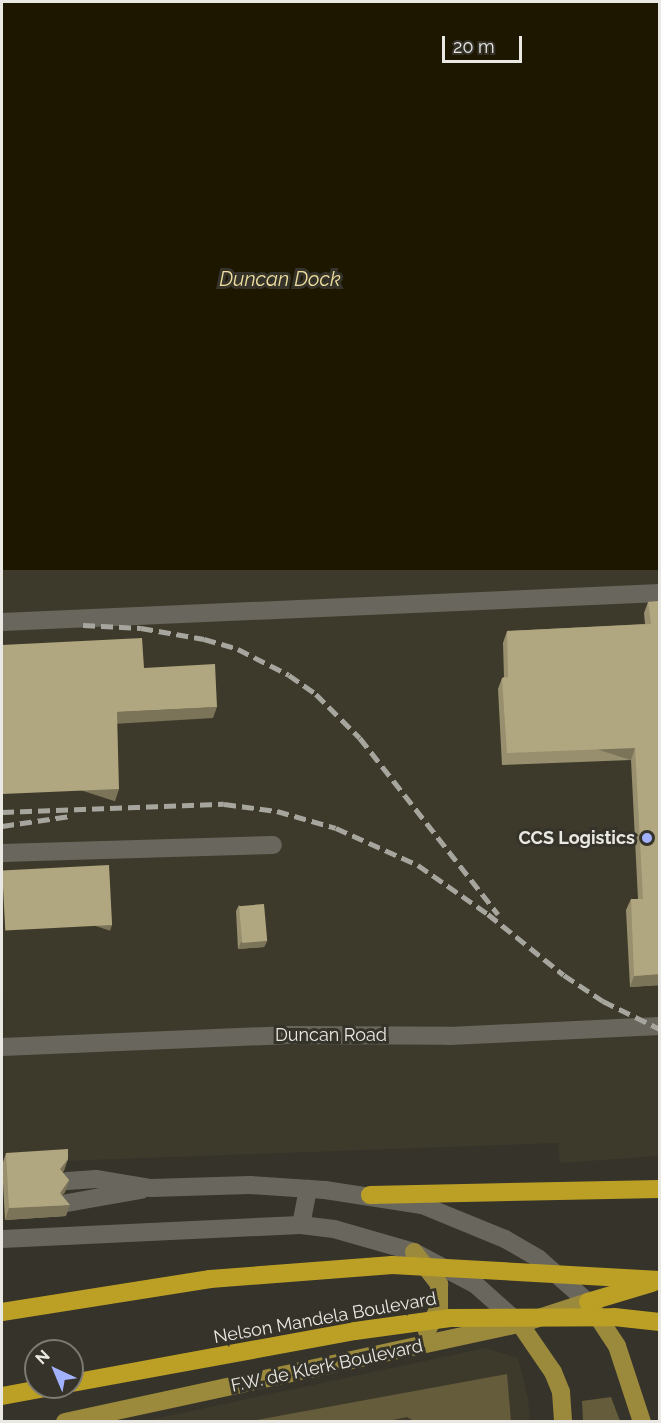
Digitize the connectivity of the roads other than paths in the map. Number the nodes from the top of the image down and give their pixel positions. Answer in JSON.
{"nodes":[{"id":1,"x":660,"y":593,"type":"edge"},
{"id":2,"x":2,"y":622,"type":"edge"},
{"id":3,"x":273,"y":845,"type":"dead end"},
{"id":4,"x":2,"y":853,"type":"edge"},
{"id":5,"x":660,"y":1026,"type":"edge"},
{"id":6,"x":2,"y":1047,"type":"edge"},
{"id":7,"x":67,"y":1181,"type":"edge"},
{"id":8,"x":151,"y":1188,"type":"junction"},
{"id":9,"x":308,"y":1189,"type":"junction"},
{"id":10,"x":660,"y":1189,"type":"edge"},
{"id":11,"x":370,"y":1195,"type":"junction"},
{"id":12,"x":67,"y":1203,"type":"edge"},
{"id":13,"x":301,"y":1225,"type":"junction"},
{"id":14,"x":4,"y":1238,"type":"edge"},
{"id":15,"x":414,"y":1252,"type":"junction"},
{"id":16,"x":660,"y":1281,"type":"edge"},
{"id":17,"x":588,"y":1302,"type":"junction"},
{"id":18,"x":2,"y":1312,"type":"edge"},
{"id":19,"x":660,"y":1322,"type":"edge"},
{"id":20,"x":520,"y":1324,"type":"junction"},
{"id":21,"x":395,"y":1351,"type":"junction"},
{"id":22,"x":84,"y":1381,"type":"edge"},
{"id":23,"x":24,"y":1392,"type":"edge"},
{"id":24,"x":2,"y":1396,"type":"edge"},
{"id":25,"x":65,"y":1422,"type":"edge"},
{"id":26,"x":563,"y":1422,"type":"edge"},
{"id":27,"x":642,"y":1422,"type":"edge"}],
"edges":[{"from":1,"to":2,"type":"street"},
{"from":3,"to":4,"type":"street"},
{"from":5,"to":6,"type":"street","name":"Duncan Road"},
{"from":7,"to":8,"type":"street"},
{"from":8,"to":9,"type":"street"},
{"from":8,"to":12,"type":"street"},
{"from":9,"to":11,"type":"street"},
{"from":9,"to":13,"type":"street"},
{"from":10,"to":11,"type":"highway"},
{"from":11,"to":17,"type":"street"},
{"from":13,"to":14,"type":"street"},
{"from":13,"to":15,"type":"street"},
{"from":15,"to":20,"type":"street"},
{"from":15,"to":21,"type":"main road"},
{"from":16,"to":17,"type":"highway"},
{"from":16,"to":18,"type":"highway"},
{"from":17,"to":20,"type":"main road","name":"F.W. de Klerk Boulevard"},
{"from":17,"to":27,"type":"main road"},
{"from":19,"to":22,"type":"highway","name":"Nelson Mandela Boulevard"},
{"from":20,"to":21,"type":"main road","name":"F.W. de Klerk Boulevard"},
{"from":20,"to":26,"type":"main road"},
{"from":21,"to":25,"type":"main road","name":"F.W. de Klerk Boulevard"},
{"from":23,"to":24,"type":"highway"}]}
